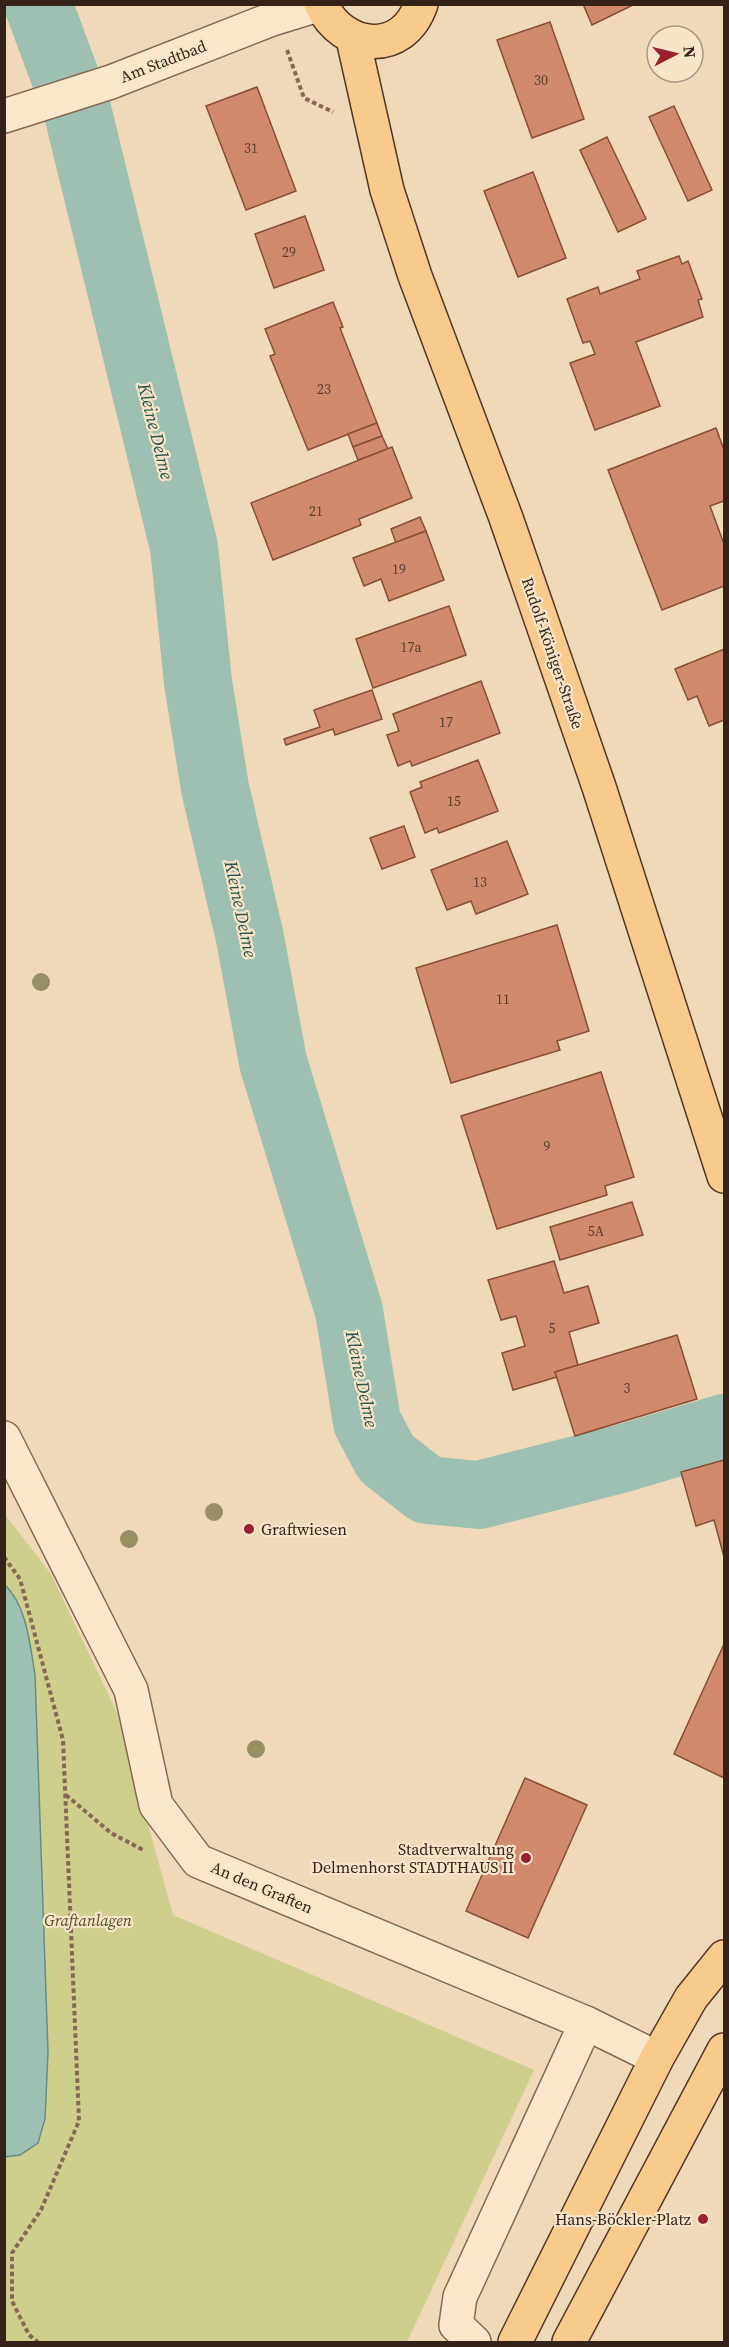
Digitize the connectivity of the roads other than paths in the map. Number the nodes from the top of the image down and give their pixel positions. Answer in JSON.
{"nodes":[{"id":1,"x":321,"y":4,"type":"edge"},
{"id":2,"x":421,"y":4,"type":"edge"},
{"id":3,"x":353,"y":39,"type":"junction"},
{"id":4,"x":387,"y":39,"type":"junction"},
{"id":5,"x":4,"y":116,"type":"edge"},
{"id":6,"x":376,"y":132,"type":"junction"},
{"id":7,"x":724,"y":1176,"type":"edge"},
{"id":8,"x":4,"y":1438,"type":"edge"},
{"id":9,"x":724,"y":1957,"type":"edge"},
{"id":10,"x":586,"y":2023,"type":"junction"},
{"id":11,"x":724,"y":2050,"type":"edge"},
{"id":12,"x":657,"y":2058,"type":"junction"},
{"id":13,"x":474,"y":2343,"type":"edge"},
{"id":14,"x":515,"y":2343,"type":"edge"},
{"id":15,"x":569,"y":2343,"type":"edge"}],
"edges":[{"from":1,"to":3,"type":"main road"},
{"from":1,"to":5,"type":"street","name":"Am Stadtbad"},
{"from":2,"to":4,"type":"main road"},
{"from":3,"to":4,"type":"main road"},
{"from":3,"to":6,"type":"main road","name":"Rudolf-Königer-Straße"},
{"from":4,"to":6,"type":"main road","name":"Rudolf-Königer-Straße"},
{"from":6,"to":7,"type":"main road","name":"Rudolf-Königer-Straße"},
{"from":8,"to":10,"type":"street","name":"An den Graften"},
{"from":9,"to":12,"type":"main road"},
{"from":10,"to":12,"type":"street","name":"An den Graften"},
{"from":10,"to":13,"type":"street"},
{"from":11,"to":15,"type":"main road"},
{"from":12,"to":14,"type":"main road"}]}
